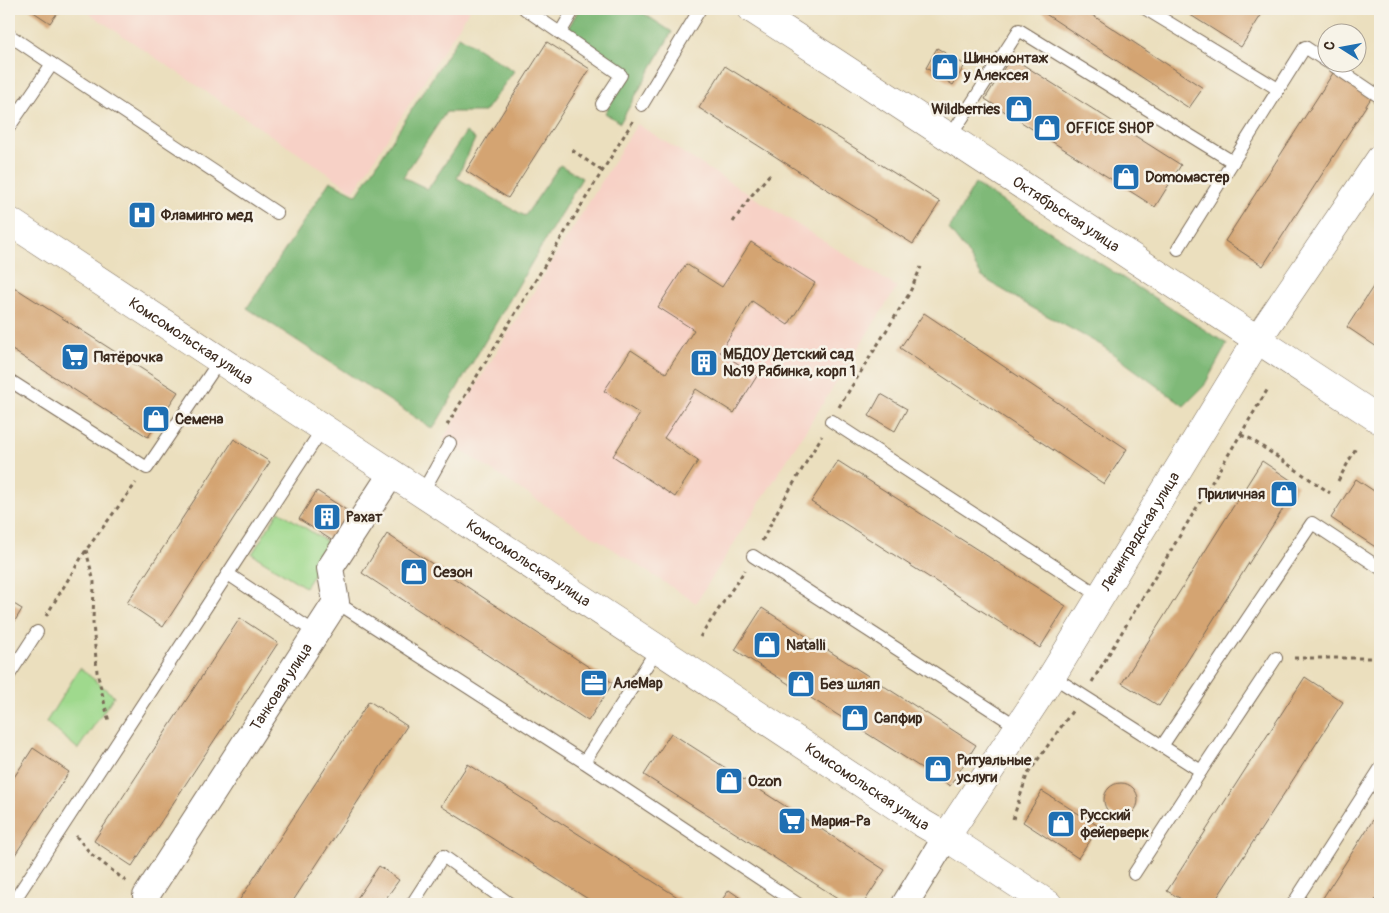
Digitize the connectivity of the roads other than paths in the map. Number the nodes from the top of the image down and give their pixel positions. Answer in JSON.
{"nodes":[{"id":1,"x":525,"y":9,"type":"edge"},
{"id":2,"x":574,"y":9,"type":"edge"},
{"id":3,"x":700,"y":9,"type":"edge"},
{"id":4,"x":752,"y":9,"type":"edge"},
{"id":5,"x":1146,"y":9,"type":"edge"},
{"id":6,"x":560,"y":33,"type":"junction"},
{"id":7,"x":9,"y":35,"type":"edge"},
{"id":8,"x":1316,"y":54,"type":"edge"},
{"id":9,"x":52,"y":64,"type":"junction"},
{"id":10,"x":1342,"y":72,"type":"edge"},
{"id":11,"x":1278,"y":89,"type":"junction"},
{"id":12,"x":1380,"y":97,"type":"edge"},
{"id":13,"x":602,"y":104,"type":"dead end"},
{"id":14,"x":642,"y":105,"type":"road end"},
{"id":15,"x":9,"y":127,"type":"edge"},
{"id":16,"x":950,"y":137,"type":"junction"},
{"id":17,"x":1380,"y":160,"type":"edge"},
{"id":18,"x":1233,"y":162,"type":"junction"},
{"id":19,"x":278,"y":213,"type":"dead end"},
{"id":20,"x":9,"y":221,"type":"edge"},
{"id":21,"x":1178,"y":249,"type":"dead end"},
{"id":22,"x":1257,"y":340,"type":"junction"},
{"id":23,"x":220,"y":360,"type":"junction"},
{"id":24,"x":9,"y":380,"type":"edge"},
{"id":25,"x":1380,"y":420,"type":"edge"},
{"id":26,"x":831,"y":421,"type":"road end"},
{"id":27,"x":323,"y":428,"type":"junction"},
{"id":28,"x":450,"y":443,"type":"dead end"},
{"id":29,"x":392,"y":473,"type":"junction"},
{"id":30,"x":422,"y":492,"type":"junction"},
{"id":31,"x":754,"y":556,"type":"road end"},
{"id":32,"x":1380,"y":568,"type":"edge"},
{"id":33,"x":228,"y":574,"type":"junction"},
{"id":34,"x":1100,"y":596,"type":"junction"},
{"id":35,"x":336,"y":602,"type":"junction"},
{"id":36,"x":36,"y":632,"type":"road end"},
{"id":37,"x":316,"y":633,"type":"junction"},
{"id":38,"x":658,"y":648,"type":"junction"},
{"id":39,"x":1276,"y":658,"type":"road end"},
{"id":40,"x":9,"y":675,"type":"edge"},
{"id":41,"x":1052,"y":676,"type":"junction"},
{"id":42,"x":1018,"y":727,"type":"junction"},
{"id":43,"x":1162,"y":746,"type":"junction"},
{"id":44,"x":584,"y":762,"type":"junction"},
{"id":45,"x":1380,"y":769,"type":"edge"},
{"id":46,"x":1201,"y":771,"type":"junction"},
{"id":47,"x":946,"y":837,"type":"junction"},
{"id":48,"x":1134,"y":874,"type":"dead end"},
{"id":49,"x":146,"y":896,"type":"road end"},
{"id":50,"x":12,"y":904,"type":"edge"},
{"id":51,"x":412,"y":904,"type":"edge"},
{"id":52,"x":510,"y":904,"type":"edge"},
{"id":53,"x":798,"y":904,"type":"edge"},
{"id":54,"x":905,"y":904,"type":"edge"},
{"id":55,"x":1048,"y":904,"type":"edge"},
{"id":56,"x":1293,"y":904,"type":"edge"}],
"edges":[{"from":1,"to":6,"type":"lane"},
{"from":2,"to":6,"type":"lane"},
{"from":3,"to":14,"type":"lane"},
{"from":4,"to":16,"type":"main road","name":"Октябрьская улица"},
{"from":5,"to":11,"type":"lane"},
{"from":6,"to":13,"type":"lane"},
{"from":7,"to":9,"type":"lane"},
{"from":8,"to":11,"type":"lane"},
{"from":9,"to":15,"type":"lane"},
{"from":9,"to":19,"type":"lane"},
{"from":10,"to":12,"type":"lane"},
{"from":11,"to":18,"type":"lane"},
{"from":16,"to":18,"type":"lane"},
{"from":16,"to":22,"type":"main road","name":"Октябрьская улица"},
{"from":17,"to":22,"type":"main road","name":"Ленинградская улица"},
{"from":18,"to":21,"type":"lane"},
{"from":20,"to":23,"type":"main road","name":"Комсомольская улица"},
{"from":22,"to":25,"type":"main road","name":"Октябрьская улица"},
{"from":22,"to":34,"type":"main road","name":"Ленинградская улица"},
{"from":23,"to":24,"type":"lane"},
{"from":23,"to":27,"type":"main road","name":"Комсомольская улица"},
{"from":26,"to":34,"type":"lane"},
{"from":27,"to":29,"type":"main road","name":"Комсомольская улица"},
{"from":27,"to":33,"type":"lane"},
{"from":28,"to":30,"type":"lane"},
{"from":29,"to":30,"type":"main road","name":"Комсомольская улица"},
{"from":29,"to":35,"type":"street"},
{"from":30,"to":38,"type":"main road","name":"Комсомольская улица"},
{"from":31,"to":42,"type":"lane"},
{"from":32,"to":43,"type":"lane"},
{"from":33,"to":37,"type":"lane"},
{"from":33,"to":50,"type":"lane"},
{"from":34,"to":41,"type":"main road","name":"Ленинградская улица"},
{"from":35,"to":37,"type":"street","name":"Танковая улица"},
{"from":35,"to":44,"type":"lane"},
{"from":36,"to":40,"type":"lane"},
{"from":37,"to":49,"type":"street","name":"Танковая улица"},
{"from":38,"to":44,"type":"lane"},
{"from":38,"to":47,"type":"main road","name":"Комсомольская улица"},
{"from":39,"to":46,"type":"lane"},
{"from":41,"to":42,"type":"main road","name":"Ленинградская улица"},
{"from":41,"to":43,"type":"lane"},
{"from":42,"to":47,"type":"main road","name":"Ленинградская улица"},
{"from":43,"to":46,"type":"lane"},
{"from":44,"to":53,"type":"lane"},
{"from":45,"to":56,"type":"lane"},
{"from":46,"to":48,"type":"lane"},
{"from":47,"to":54,"type":"street","name":"Ленинградская улица"},
{"from":47,"to":55,"type":"main road","name":"Комсомольская улица"},
{"from":51,"to":52,"type":"lane"}]}
